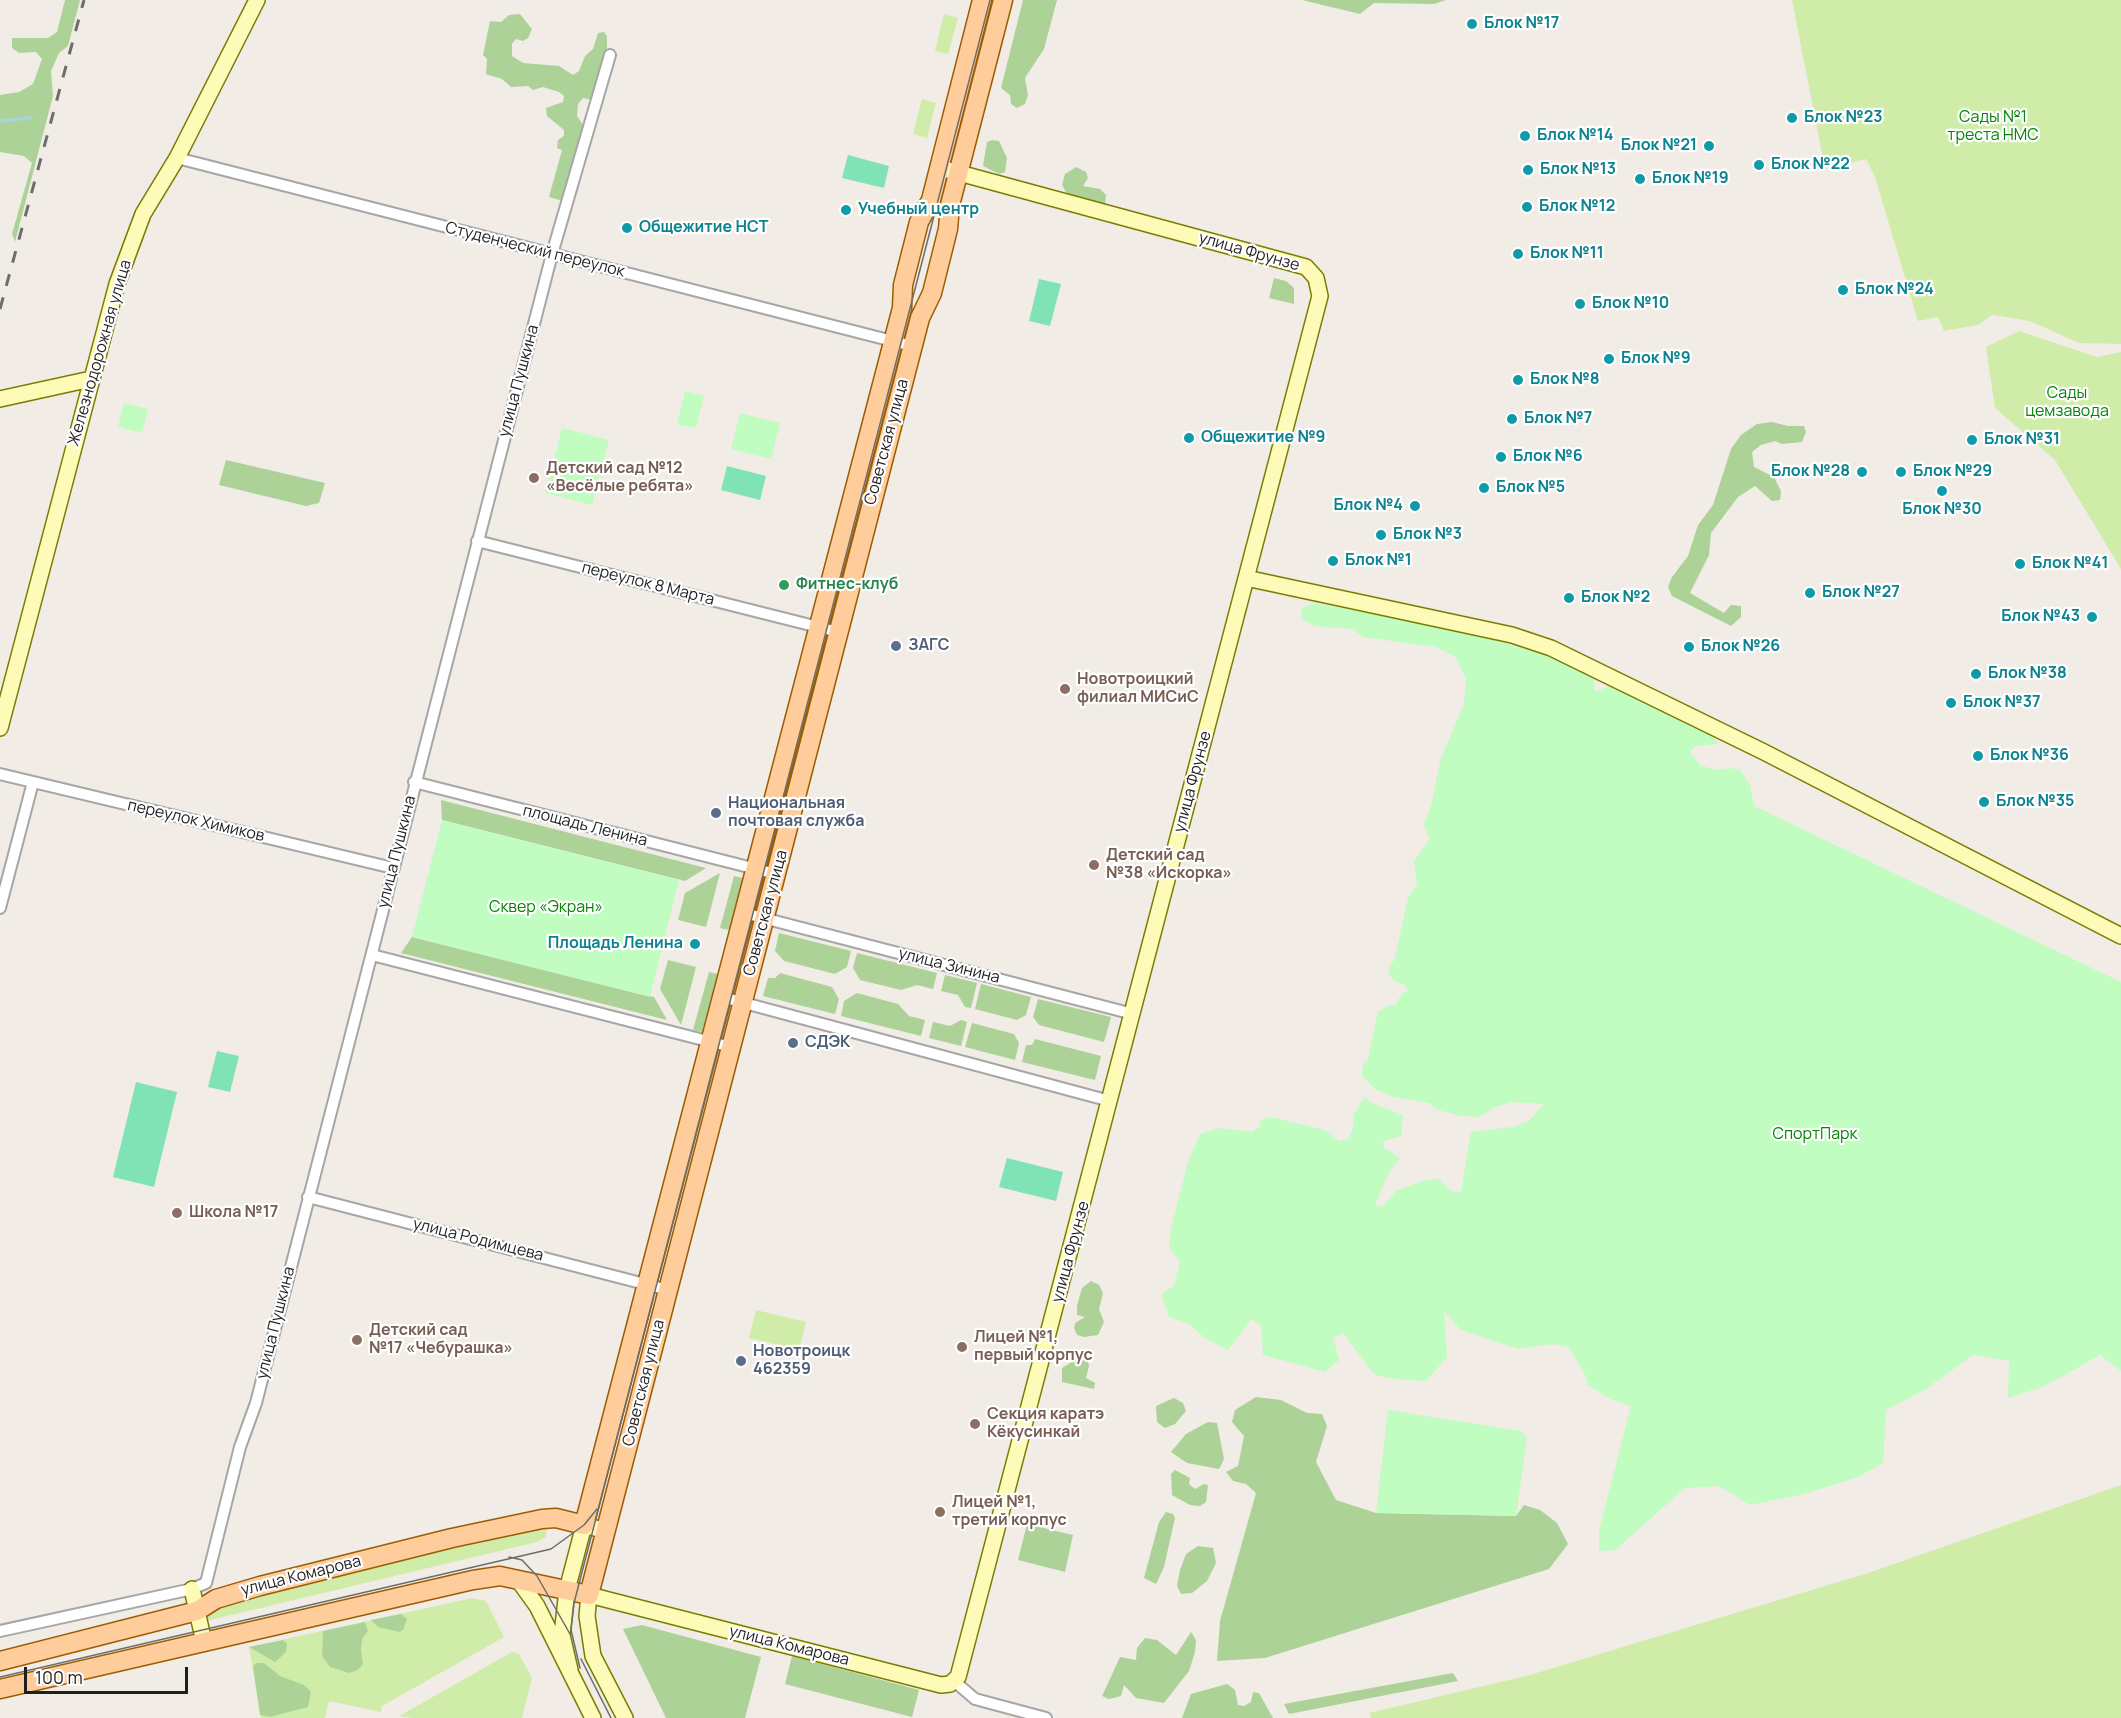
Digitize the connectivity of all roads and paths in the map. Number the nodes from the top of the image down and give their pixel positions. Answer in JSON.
{"nodes":[{"id":1,"x":257,"y":0,"type":"edge"},
{"id":2,"x":982,"y":0,"type":"edge"},
{"id":3,"x":1003,"y":0,"type":"edge"},
{"id":4,"x":610,"y":55,"type":"dead end"},
{"id":5,"x":177,"y":158,"type":"junction"},
{"id":6,"x":939,"y":168,"type":"junction"},
{"id":7,"x":958,"y":173,"type":"junction"},
{"id":8,"x":552,"y":254,"type":"junction"},
{"id":9,"x":894,"y":341,"type":"junction"},
{"id":10,"x":912,"y":346,"type":"junction"},
{"id":11,"x":91,"y":379,"type":"junction"},
{"id":12,"x":0,"y":399,"type":"edge"},
{"id":13,"x":477,"y":541,"type":"junction"},
{"id":14,"x":1246,"y":578,"type":"junction"},
{"id":15,"x":819,"y":627,"type":"junction"},
{"id":16,"x":838,"y":632,"type":"junction"},
{"id":17,"x":0,"y":728,"type":"edge"},
{"id":18,"x":0,"y":774,"type":"edge"},
{"id":19,"x":33,"y":782,"type":"junction"},
{"id":20,"x":414,"y":782,"type":"junction"},
{"id":21,"x":393,"y":868,"type":"junction"},
{"id":22,"x":755,"y":869,"type":"junction"},
{"id":23,"x":776,"y":874,"type":"junction"},
{"id":24,"x":0,"y":908,"type":"edge"},
{"id":25,"x":744,"y":914,"type":"junction"},
{"id":26,"x":764,"y":919,"type":"junction"},
{"id":27,"x":2121,"y":936,"type":"edge"},
{"id":28,"x":372,"y":955,"type":"junction"},
{"id":29,"x":722,"y":997,"type":"junction"},
{"id":30,"x":742,"y":1003,"type":"junction"},
{"id":31,"x":1133,"y":1014,"type":"junction"},
{"id":32,"x":710,"y":1042,"type":"junction"},
{"id":33,"x":731,"y":1047,"type":"junction"},
{"id":34,"x":1110,"y":1101,"type":"junction"},
{"id":35,"x":308,"y":1197,"type":"junction"},
{"id":36,"x":647,"y":1284,"type":"junction"},
{"id":37,"x":668,"y":1290,"type":"junction"},
{"id":38,"x":584,"y":1525,"type":"junction"},
{"id":39,"x":606,"y":1530,"type":"junction"},
{"id":40,"x":519,"y":1581,"type":"junction"},
{"id":41,"x":192,"y":1589,"type":"junction"},
{"id":42,"x":567,"y":1590,"type":"junction"},
{"id":43,"x":589,"y":1595,"type":"junction"},
{"id":44,"x":197,"y":1611,"type":"junction"},
{"id":45,"x":0,"y":1631,"type":"edge"},
{"id":46,"x":204,"y":1642,"type":"junction"},
{"id":47,"x":0,"y":1661,"type":"edge"},
{"id":48,"x":570,"y":1670,"type":"junction"},
{"id":49,"x":954,"y":1681,"type":"junction"},
{"id":50,"x":0,"y":1689,"type":"edge"},
{"id":51,"x":593,"y":1718,"type":"edge"},
{"id":52,"x":625,"y":1718,"type":"edge"},
{"id":53,"x":1046,"y":1718,"type":"edge"}],
"edges":[{"from":1,"to":5,"type":"street","name":"Железнодорожная улица"},
{"from":2,"to":6,"type":"main road","name":"Советская улица"},
{"from":3,"to":7,"type":"main road","name":"Советская улица"},
{"from":4,"to":8,"type":"street","name":"улица Пушкина"},
{"from":5,"to":8,"type":"street","name":"Студенческий переулок"},
{"from":5,"to":11,"type":"street","name":"Железнодорожная улица"},
{"from":6,"to":7,"type":"street","name":"улица Фрунзе"},
{"from":6,"to":9,"type":"main road","name":"Советская улица"},
{"from":7,"to":10,"type":"main road","name":"Советская улица"},
{"from":7,"to":14,"type":"street","name":"улица Фрунзе"},
{"from":8,"to":9,"type":"street","name":"Студенческий переулок"},
{"from":8,"to":13,"type":"street","name":"улица Пушкина"},
{"from":9,"to":10,"type":"street","name":"Студенческий переулок"},
{"from":9,"to":15,"type":"main road","name":"Советская улица"},
{"from":10,"to":16,"type":"main road","name":"Советская улица"},
{"from":11,"to":12,"type":"street"},
{"from":11,"to":17,"type":"street","name":"Железнодорожная улица"},
{"from":13,"to":15,"type":"street","name":"переулок 8 Марта"},
{"from":13,"to":20,"type":"street","name":"улица Пушкина"},
{"from":14,"to":27,"type":"street"},
{"from":14,"to":31,"type":"street","name":"улица Фрунзе"},
{"from":15,"to":16,"type":"street","name":"переулок 8 Марта"},
{"from":15,"to":22,"type":"main road","name":"Советская улица"},
{"from":16,"to":23,"type":"main road","name":"Советская улица"},
{"from":18,"to":19,"type":"street","name":"переулок Химиков"},
{"from":19,"to":21,"type":"street","name":"переулок Химиков"},
{"from":19,"to":24,"type":"street"},
{"from":20,"to":21,"type":"street","name":"улица Пушкина"},
{"from":20,"to":22,"type":"street","name":"площадь Ленина"},
{"from":21,"to":28,"type":"street","name":"улица Пушкина"},
{"from":22,"to":23,"type":"street","name":"площадь Ленина"},
{"from":22,"to":25,"type":"main road","name":"Советская улица"},
{"from":23,"to":26,"type":"main road","name":"Советская улица"},
{"from":25,"to":26,"type":"street","name":"улица Зинина"},
{"from":25,"to":29,"type":"main road","name":"Советская улица"},
{"from":26,"to":30,"type":"main road","name":"Советская улица"},
{"from":26,"to":31,"type":"street","name":"улица Зинина"},
{"from":28,"to":32,"type":"street"},
{"from":28,"to":35,"type":"street","name":"улица Пушкина"},
{"from":29,"to":30,"type":"street"},
{"from":29,"to":32,"type":"main road","name":"Советская улица"},
{"from":30,"to":33,"type":"main road","name":"Советская улица"},
{"from":30,"to":34,"type":"street"},
{"from":31,"to":34,"type":"street","name":"улица Фрунзе"},
{"from":32,"to":33,"type":"street"},
{"from":32,"to":36,"type":"main road","name":"Советская улица"},
{"from":33,"to":37,"type":"main road","name":"Советская улица"},
{"from":34,"to":49,"type":"street","name":"улица Фрунзе"},
{"from":35,"to":36,"type":"street","name":"улица Родимцева"},
{"from":35,"to":41,"type":"street","name":"улица Пушкина"},
{"from":36,"to":37,"type":"street","name":"улица Родимцева"},
{"from":36,"to":38,"type":"main road","name":"Советская улица"},
{"from":37,"to":39,"type":"main road","name":"Советская улица"},
{"from":38,"to":39,"type":"street","name":"улица Комарова"},
{"from":38,"to":42,"type":"street","name":"Советская улица"},
{"from":38,"to":44,"type":"main road","name":"улица Комарова"},
{"from":39,"to":43,"type":"main road","name":"Советская улица"},
{"from":40,"to":42,"type":"main road","name":"улица Комарова"},
{"from":40,"to":46,"type":"main road"},
{"from":40,"to":48,"type":"street","name":"Советская улица"},
{"from":41,"to":44,"type":"street"},
{"from":41,"to":45,"type":"street"},
{"from":42,"to":43,"type":"main road","name":"улица Комарова"},
{"from":42,"to":48,"type":"street","name":"Советская улица"},
{"from":43,"to":49,"type":"street","name":"улица Комарова"},
{"from":43,"to":52,"type":"street","name":"Советская улица"},
{"from":44,"to":46,"type":"street"},
{"from":44,"to":47,"type":"main road","name":"улица Комарова"},
{"from":46,"to":50,"type":"main road"},
{"from":48,"to":51,"type":"street","name":"Советская улица"},
{"from":49,"to":53,"type":"street"}]}
